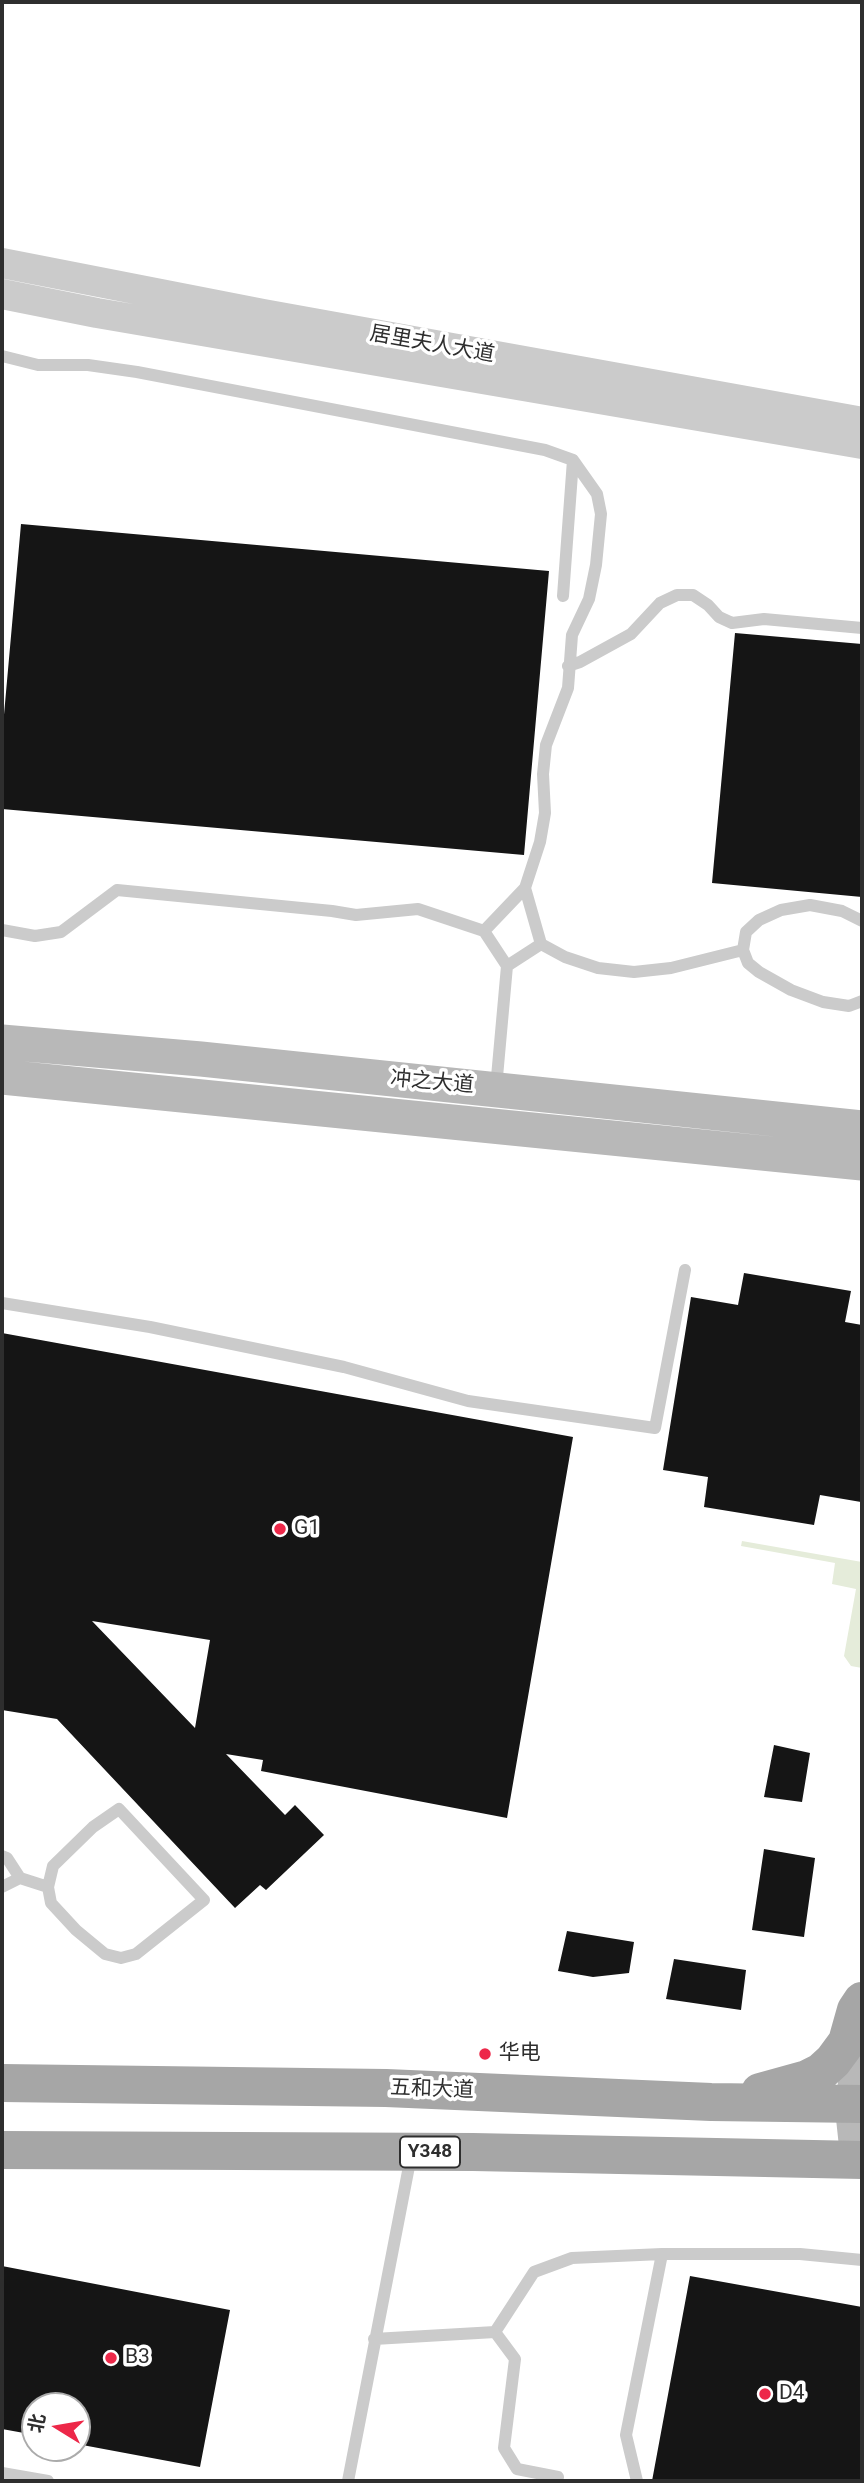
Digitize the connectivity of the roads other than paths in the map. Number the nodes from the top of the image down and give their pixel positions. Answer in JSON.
{"nodes":[{"id":1,"x":2,"y":263,"type":"edge"},
{"id":2,"x":2,"y":294,"type":"edge"},
{"id":3,"x":2,"y":356,"type":"edge"},
{"id":4,"x":862,"y":422,"type":"edge"},
{"id":5,"x":862,"y":444,"type":"edge"},
{"id":6,"x":573,"y":460,"type":"junction"},
{"id":7,"x":563,"y":596,"type":"dead end"},
{"id":8,"x":862,"y":628,"type":"edge"},
{"id":9,"x":568,"y":666,"type":"junction"},
{"id":10,"x":525,"y":888,"type":"junction"},
{"id":11,"x":862,"y":921,"type":"edge"},
{"id":12,"x":2,"y":930,"type":"edge"},
{"id":13,"x":484,"y":931,"type":"junction"},
{"id":14,"x":541,"y":944,"type":"junction"},
{"id":15,"x":743,"y":950,"type":"junction"},
{"id":16,"x":507,"y":966,"type":"junction"},
{"id":17,"x":862,"y":1001,"type":"edge"},
{"id":18,"x":2,"y":1042,"type":"edge"},
{"id":19,"x":2,"y":1077,"type":"edge"},
{"id":20,"x":496,"y":1089,"type":"junction"},
{"id":21,"x":862,"y":1128,"type":"edge"},
{"id":22,"x":862,"y":1163,"type":"edge"},
{"id":23,"x":685,"y":1270,"type":"dead end"},
{"id":24,"x":2,"y":1303,"type":"edge"},
{"id":25,"x":2,"y":1856,"type":"edge"},
{"id":26,"x":20,"y":1878,"type":"junction"},
{"id":27,"x":2,"y":1887,"type":"edge"},
{"id":28,"x":48,"y":1887,"type":"junction"},
{"id":29,"x":862,"y":2001,"type":"edge"},
{"id":30,"x":862,"y":2046,"type":"edge"},
{"id":31,"x":2,"y":2083,"type":"edge"},
{"id":32,"x":710,"y":2102,"type":"junction"},
{"id":33,"x":857,"y":2104,"type":"edge"},
{"id":34,"x":2,"y":2150,"type":"edge"},
{"id":35,"x":412,"y":2152,"type":"junction"},
{"id":36,"x":861,"y":2155,"type":"edge"},
{"id":37,"x":662,"y":2254,"type":"junction"},
{"id":38,"x":862,"y":2260,"type":"edge"},
{"id":39,"x":495,"y":2332,"type":"junction"},
{"id":40,"x":374,"y":2339,"type":"junction"},
{"id":41,"x":2,"y":2473,"type":"edge"},
{"id":42,"x":558,"y":2477,"type":"dead end"},
{"id":43,"x":48,"y":2481,"type":"edge"},
{"id":44,"x":348,"y":2481,"type":"edge"},
{"id":45,"x":637,"y":2481,"type":"edge"}],
"edges":[{"from":1,"to":4,"type":"street","name":"居里夫人大道"},
{"from":2,"to":5,"type":"street","name":"居里夫人大道"},
{"from":3,"to":6,"type":"lane"},
{"from":6,"to":7,"type":"lane"},
{"from":6,"to":9,"type":"lane"},
{"from":8,"to":9,"type":"lane"},
{"from":9,"to":10,"type":"lane"},
{"from":10,"to":13,"type":"lane"},
{"from":10,"to":14,"type":"lane"},
{"from":11,"to":15,"type":"lane"},
{"from":12,"to":13,"type":"lane"},
{"from":13,"to":16,"type":"lane"},
{"from":14,"to":15,"type":"lane"},
{"from":14,"to":16,"type":"lane"},
{"from":15,"to":17,"type":"lane"},
{"from":16,"to":20,"type":"lane"},
{"from":18,"to":20,"type":"main road","name":"冲之大道"},
{"from":19,"to":22,"type":"main road","name":"冲之大道"},
{"from":20,"to":21,"type":"main road","name":"冲之大道"},
{"from":23,"to":24,"type":"lane"},
{"from":25,"to":26,"type":"lane"},
{"from":26,"to":27,"type":"lane"},
{"from":26,"to":28,"type":"lane"},
{"from":28,"to":28,"type":"lane"},
{"from":29,"to":32,"type":"main road"},
{"from":30,"to":33,"type":"main road"},
{"from":31,"to":32,"type":"main road","name":"五和大道"},
{"from":32,"to":33,"type":"main road","name":"五和大道"},
{"from":33,"to":36,"type":"main road"},
{"from":34,"to":35,"type":"main road","number":"Y348"},
{"from":35,"to":36,"type":"main road","number":"Y348"},
{"from":35,"to":40,"type":"lane"},
{"from":37,"to":38,"type":"lane"},
{"from":37,"to":39,"type":"lane"},
{"from":37,"to":45,"type":"lane"},
{"from":39,"to":40,"type":"lane"},
{"from":39,"to":42,"type":"lane"},
{"from":40,"to":44,"type":"lane"},
{"from":41,"to":43,"type":"lane"}]}
